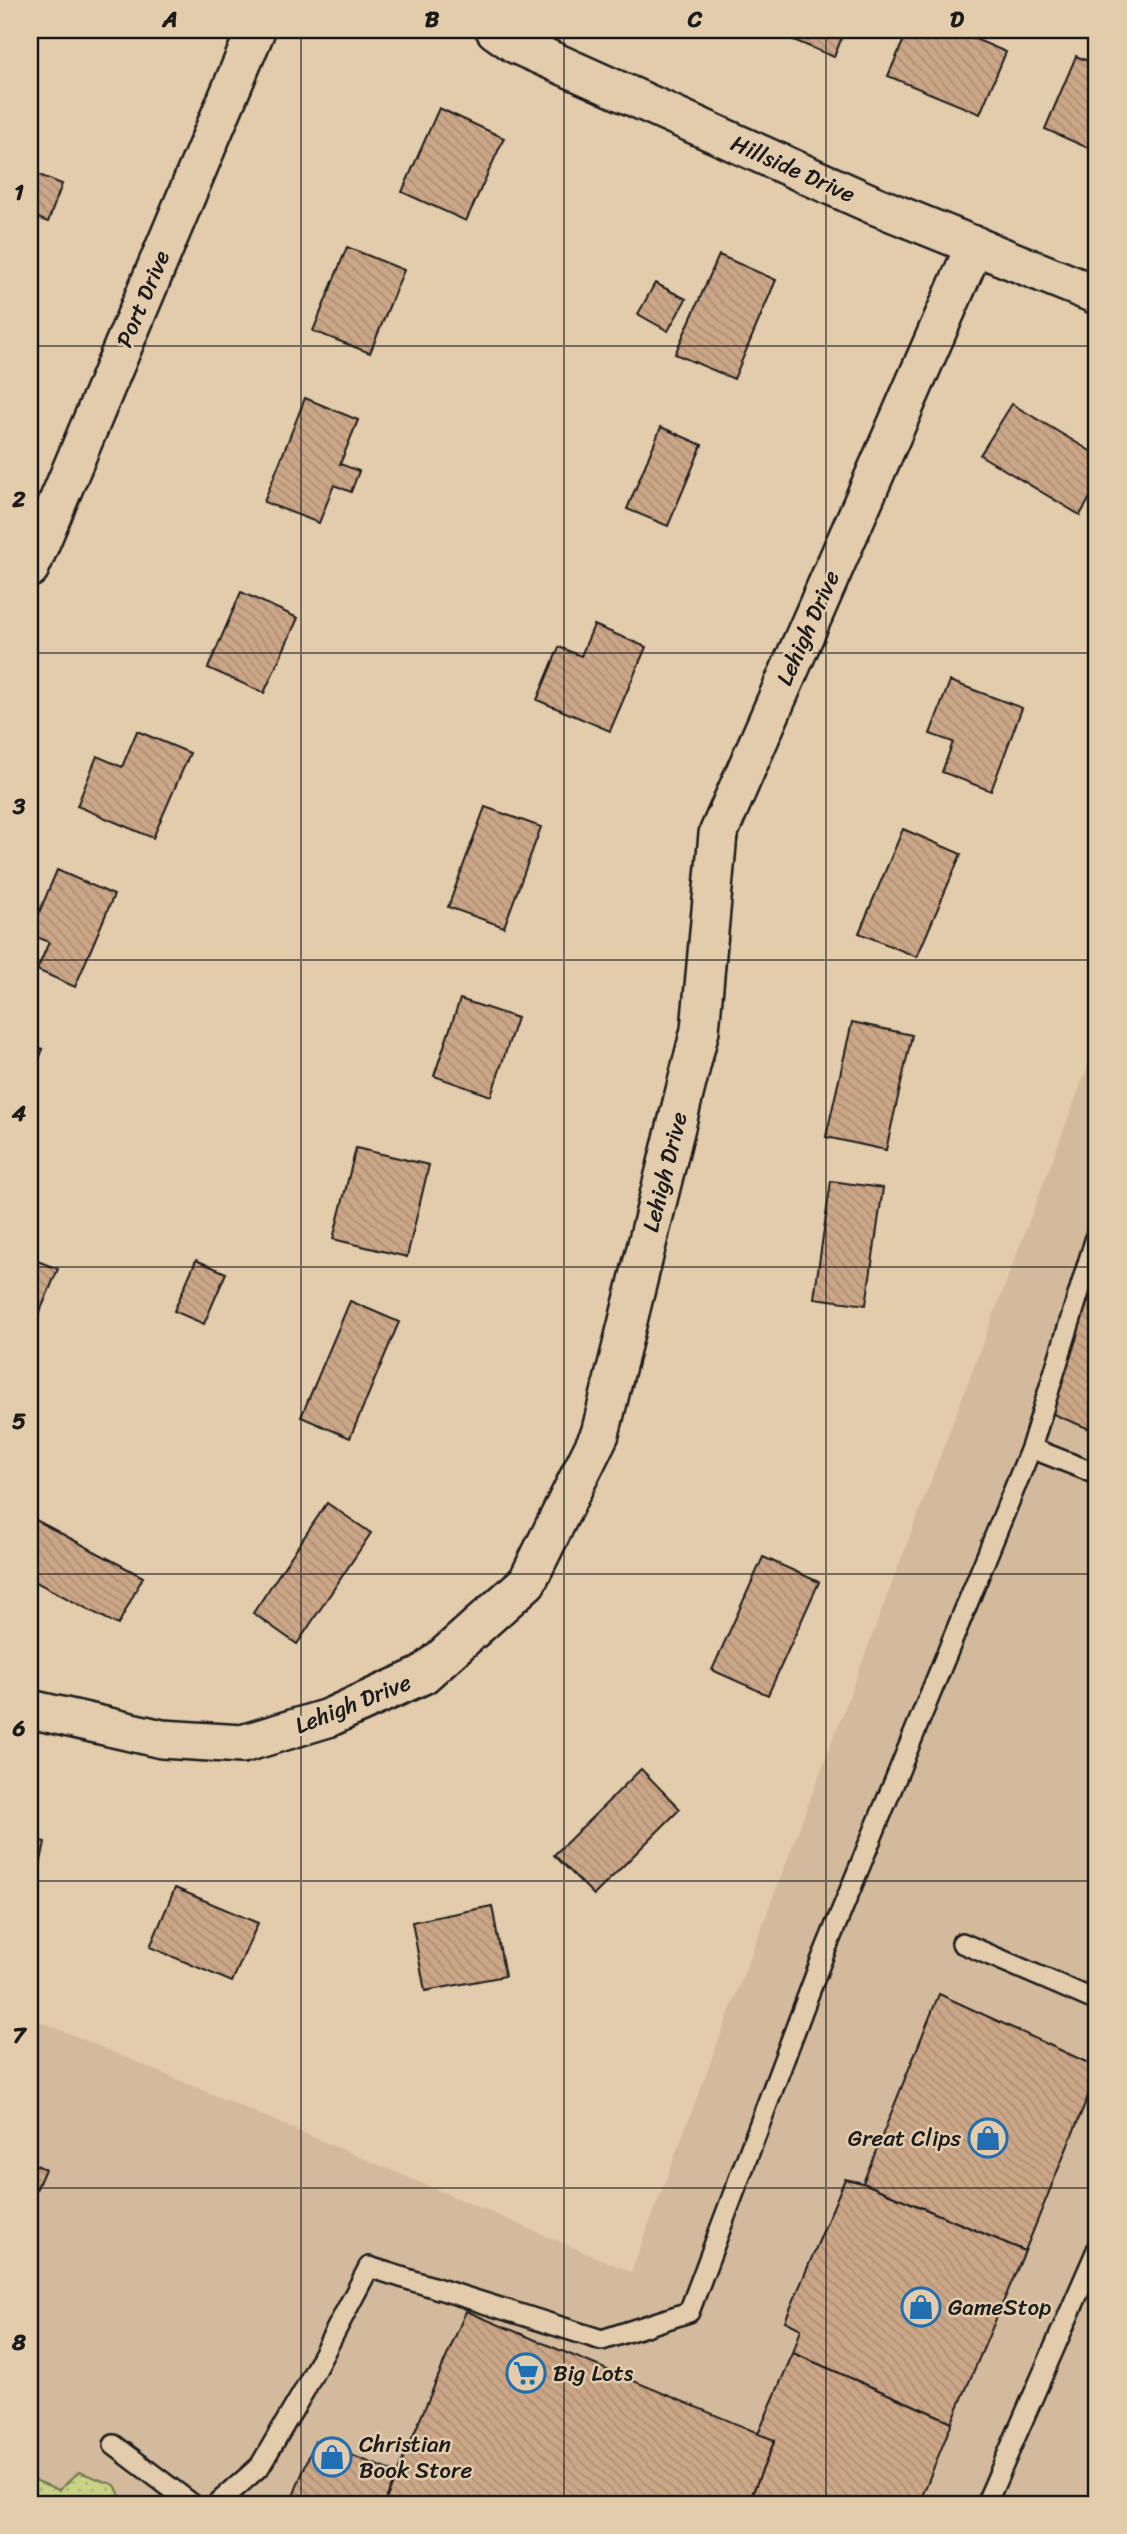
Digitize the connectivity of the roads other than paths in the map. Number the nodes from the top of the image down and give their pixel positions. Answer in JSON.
{"nodes":[{"id":1,"x":256,"y":30,"type":"edge"},
{"id":2,"x":495,"y":30,"type":"edge"},
{"id":3,"x":975,"y":246,"type":"junction"},
{"id":4,"x":1097,"y":295,"type":"edge"},
{"id":5,"x":30,"y":568,"type":"edge"},
{"id":6,"x":1097,"y":1234,"type":"edge"},
{"id":7,"x":1031,"y":1448,"type":"junction"},
{"id":8,"x":1097,"y":1474,"type":"edge"},
{"id":9,"x":30,"y":1709,"type":"edge"},
{"id":10,"x":962,"y":1943,"type":"dead end"},
{"id":11,"x":1097,"y":2001,"type":"edge"},
{"id":12,"x":1097,"y":2250,"type":"edge"},
{"id":13,"x":114,"y":2445,"type":"dead end"},
{"id":14,"x":192,"y":2504,"type":"edge"},
{"id":15,"x":217,"y":2504,"type":"edge"},
{"id":16,"x":986,"y":2504,"type":"edge"}],
"edges":[{"from":1,"to":5,"type":"street","name":"Port Drive"},
{"from":2,"to":3,"type":"street","name":"Hillside Drive"},
{"from":3,"to":4,"type":"street","name":"Hillside Drive"},
{"from":3,"to":9,"type":"street","name":"Lehigh Drive"},
{"from":6,"to":7,"type":"lane"},
{"from":7,"to":8,"type":"lane"},
{"from":7,"to":15,"type":"lane"},
{"from":10,"to":11,"type":"lane"},
{"from":12,"to":16,"type":"lane"},
{"from":13,"to":14,"type":"lane"}]}
